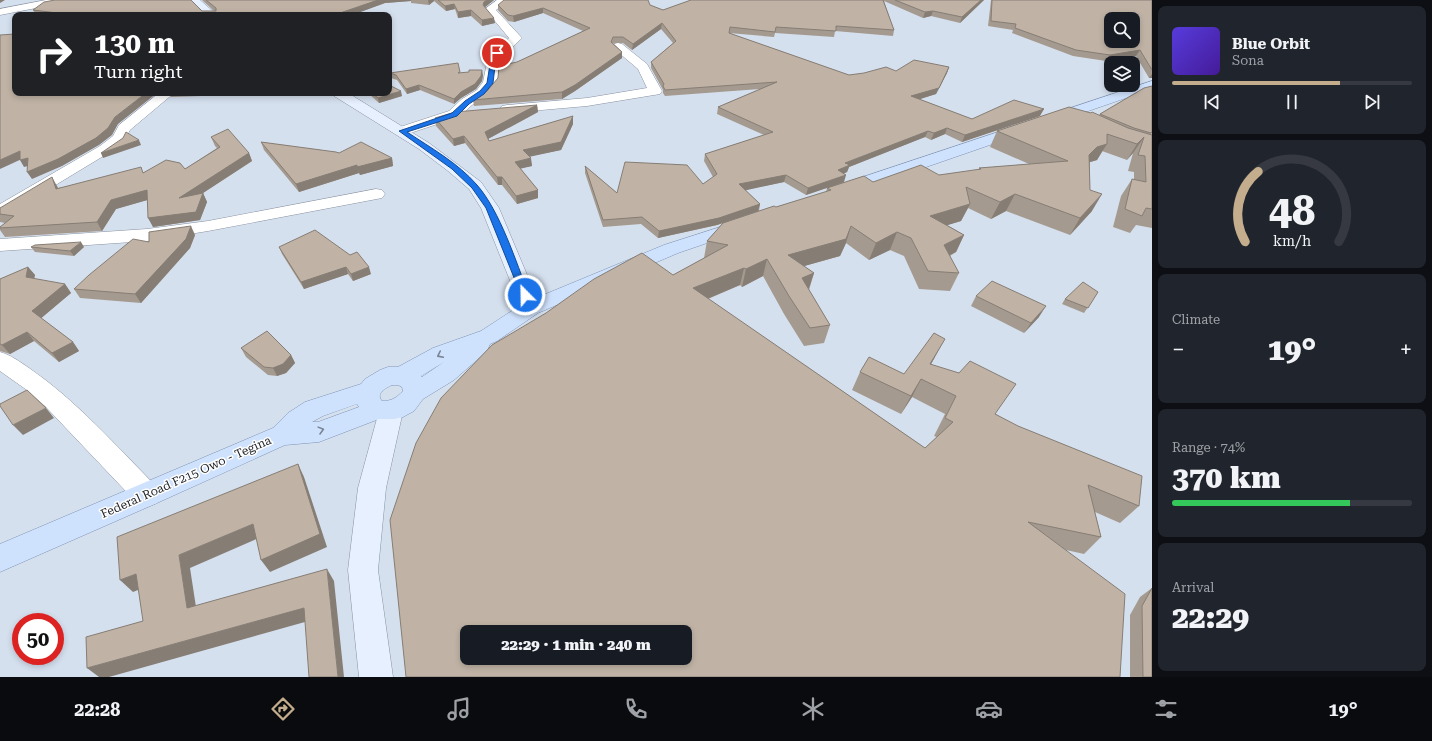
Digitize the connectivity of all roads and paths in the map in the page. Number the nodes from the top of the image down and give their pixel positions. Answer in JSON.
{"nodes":[{"id":1,"x":62,"y":0,"type":"edge"},
{"id":2,"x":194,"y":0,"type":"edge"},
{"id":3,"x":504,"y":0,"type":"edge"},
{"id":4,"x":0,"y":12,"type":"edge"},
{"id":5,"x":208,"y":12,"type":"edge"},
{"id":6,"x":618,"y":48,"type":"edge"},
{"id":7,"x":1152,"y":85,"type":"edge"},
{"id":8,"x":163,"y":96,"type":"edge"},
{"id":9,"x":344,"y":96,"type":"edge"},
{"id":10,"x":494,"y":111,"type":"edge"},
{"id":11,"x":478,"y":112,"type":"edge"},
{"id":12,"x":454,"y":114,"type":"junction"},
{"id":13,"x":402,"y":131,"type":"junction"},
{"id":14,"x":376,"y":194,"type":"dead end"},
{"id":15,"x":827,"y":195,"type":"edge"},
{"id":16,"x":0,"y":211,"type":"edge"},
{"id":17,"x":753,"y":221,"type":"edge"},
{"id":18,"x":0,"y":245,"type":"edge"},
{"id":19,"x":531,"y":308,"type":"junction"},
{"id":20,"x":0,"y":360,"type":"edge"},
{"id":21,"x":408,"y":384,"type":"junction"},
{"id":22,"x":379,"y":404,"type":"junction"},
{"id":23,"x":147,"y":495,"type":"junction"},
{"id":24,"x":0,"y":558,"type":"edge"},
{"id":25,"x":376,"y":677,"type":"edge"}],
"edges":[{"from":1,"to":4,"type":"street"},
{"from":2,"to":5,"type":"main road"},
{"from":3,"to":12,"type":"street"},
{"from":6,"to":10,"type":"street"},
{"from":7,"to":15,"type":"main road"},
{"from":8,"to":16,"type":"street"},
{"from":9,"to":13,"type":"main road"},
{"from":11,"to":12,"type":"street"},
{"from":12,"to":13,"type":"street"},
{"from":13,"to":19,"type":"main road"},
{"from":14,"to":18,"type":"street"},
{"from":17,"to":19,"type":"main road"},
{"from":19,"to":21,"type":"main road"},
{"from":20,"to":23,"type":"street"},
{"from":21,"to":22,"type":"main road","name":"Federal Road F215 Owo - Tegina"},
{"from":21,"to":22,"type":"main road","name":"Federal Road F215 Owo - Tegina"},
{"from":22,"to":23,"type":"main road","name":"Federal Road F215 Owo - Tegina"},
{"from":22,"to":25,"type":"main road"},
{"from":23,"to":24,"type":"main road","name":"Federal Road F215 Owo - Tegina"}]}
